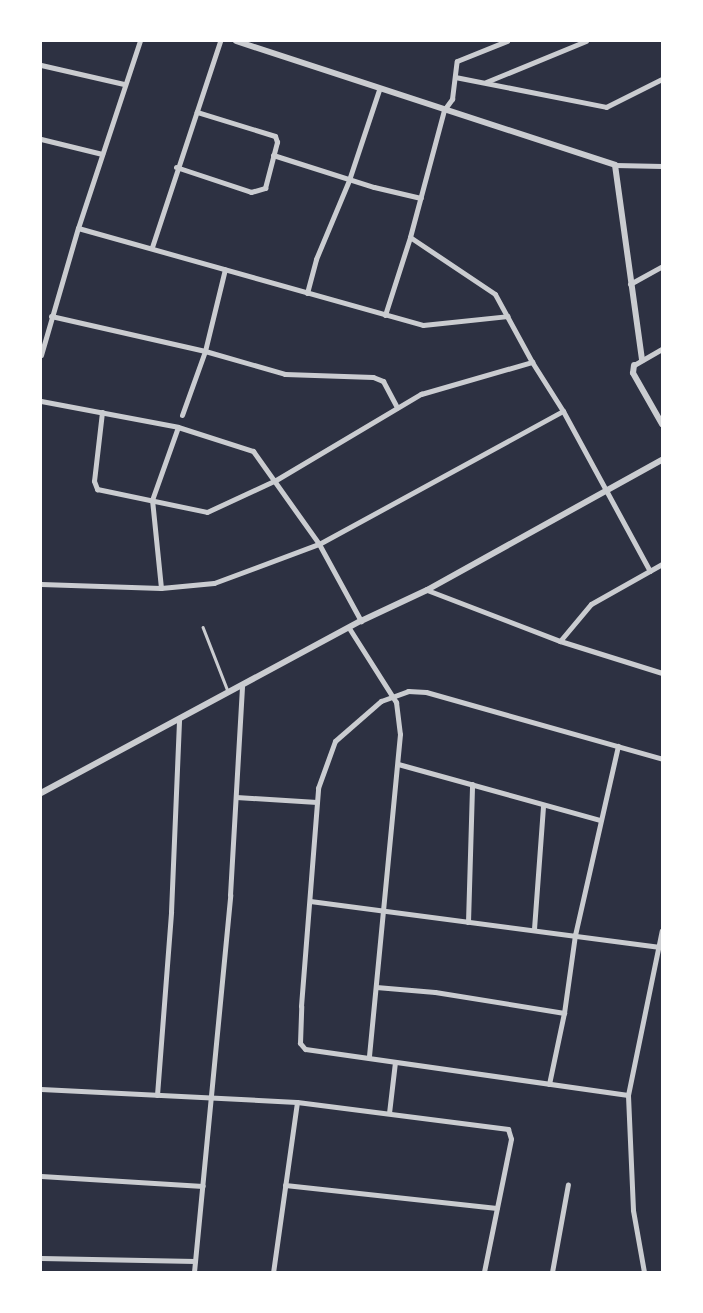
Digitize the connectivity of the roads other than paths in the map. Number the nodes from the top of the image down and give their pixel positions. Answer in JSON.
{"nodes":[{"id":1,"x":140,"y":41,"type":"edge"},
{"id":2,"x":220,"y":41,"type":"edge"},
{"id":3,"x":236,"y":41,"type":"edge"},
{"id":4,"x":507,"y":41,"type":"edge"},
{"id":5,"x":586,"y":41,"type":"edge"},
{"id":6,"x":41,"y":66,"type":"edge"},
{"id":7,"x":455,"y":77,"type":"junction"},
{"id":8,"x":662,"y":79,"type":"edge"},
{"id":9,"x":486,"y":82,"type":"junction"},
{"id":10,"x":124,"y":84,"type":"junction"},
{"id":11,"x":379,"y":90,"type":"junction"},
{"id":12,"x":444,"y":110,"type":"junction"},
{"id":13,"x":197,"y":112,"type":"junction"},
{"id":14,"x":41,"y":139,"type":"edge"},
{"id":15,"x":102,"y":154,"type":"junction"},
{"id":16,"x":273,"y":156,"type":"junction"},
{"id":17,"x":615,"y":165,"type":"junction"},
{"id":18,"x":662,"y":166,"type":"edge"},
{"id":19,"x":176,"y":167,"type":"junction"},
{"id":20,"x":349,"y":180,"type":"junction"},
{"id":21,"x":420,"y":198,"type":"junction"},
{"id":22,"x":78,"y":228,"type":"junction"},
{"id":23,"x":410,"y":237,"type":"junction"},
{"id":24,"x":152,"y":247,"type":"junction"},
{"id":25,"x":662,"y":266,"type":"edge"},
{"id":26,"x":225,"y":269,"type":"junction"},
{"id":27,"x":630,"y":284,"type":"junction"},
{"id":28,"x":307,"y":293,"type":"junction"},
{"id":29,"x":386,"y":315,"type":"junction"},
{"id":30,"x":51,"y":316,"type":"junction"},
{"id":31,"x":508,"y":316,"type":"junction"},
{"id":32,"x":662,"y":349,"type":"edge"},
{"id":33,"x":205,"y":351,"type":"junction"},
{"id":34,"x":41,"y":355,"type":"edge"},
{"id":35,"x":642,"y":360,"type":"junction"},
{"id":36,"x":532,"y":362,"type":"junction"},
{"id":37,"x":634,"y":365,"type":"joint"},
{"id":38,"x":41,"y":401,"type":"edge"},
{"id":39,"x":397,"y":407,"type":"junction"},
{"id":40,"x":563,"y":411,"type":"junction"},
{"id":41,"x":102,"y":412,"type":"junction"},
{"id":42,"x":182,"y":415,"type":"dead end"},
{"id":43,"x":662,"y":424,"type":"edge"},
{"id":44,"x":178,"y":427,"type":"junction"},
{"id":45,"x":662,"y":460,"type":"edge"},
{"id":46,"x":276,"y":480,"type":"junction"},
{"id":47,"x":606,"y":489,"type":"junction"},
{"id":48,"x":152,"y":500,"type":"junction"},
{"id":49,"x":319,"y":544,"type":"junction"},
{"id":50,"x":662,"y":564,"type":"edge"},
{"id":51,"x":650,"y":571,"type":"junction"},
{"id":52,"x":41,"y":584,"type":"edge"},
{"id":53,"x":161,"y":588,"type":"junction"},
{"id":54,"x":427,"y":590,"type":"junction"},
{"id":55,"x":361,"y":621,"type":"junction"},
{"id":56,"x":204,"y":627,"type":"dead end"},
{"id":57,"x":349,"y":628,"type":"junction"},
{"id":58,"x":560,"y":641,"type":"junction"},
{"id":59,"x":662,"y":673,"type":"edge"},
{"id":60,"x":242,"y":686,"type":"junction"},
{"id":61,"x":228,"y":692,"type":"junction"},
{"id":62,"x":391,"y":694,"type":"junction"},
{"id":63,"x":179,"y":720,"type":"junction"},
{"id":64,"x":618,"y":746,"type":"junction"},
{"id":65,"x":662,"y":759,"type":"edge"},
{"id":66,"x":398,"y":764,"type":"junction"},
{"id":67,"x":472,"y":784,"type":"junction"},
{"id":68,"x":41,"y":793,"type":"edge"},
{"id":69,"x":236,"y":796,"type":"junction"},
{"id":70,"x":317,"y":802,"type":"junction"},
{"id":71,"x":543,"y":805,"type":"junction"},
{"id":72,"x":600,"y":820,"type":"junction"},
{"id":73,"x":310,"y":901,"type":"junction"},
{"id":74,"x":385,"y":911,"type":"junction"},
{"id":75,"x":468,"y":922,"type":"junction"},
{"id":76,"x":534,"y":929,"type":"junction"},
{"id":77,"x":662,"y":930,"type":"edge"},
{"id":78,"x":575,"y":935,"type":"junction"},
{"id":79,"x":658,"y":947,"type":"junction"},
{"id":80,"x":376,"y":987,"type":"junction"},
{"id":81,"x":564,"y":1013,"type":"junction"},
{"id":82,"x":369,"y":1058,"type":"junction"},
{"id":83,"x":395,"y":1062,"type":"junction"},
{"id":84,"x":549,"y":1084,"type":"junction"},
{"id":85,"x":41,"y":1088,"type":"edge"},
{"id":86,"x":157,"y":1095,"type":"junction"},
{"id":87,"x":628,"y":1095,"type":"junction"},
{"id":88,"x":213,"y":1096,"type":"junction"},
{"id":89,"x":297,"y":1102,"type":"junction"},
{"id":90,"x":389,"y":1113,"type":"junction"},
{"id":91,"x":41,"y":1176,"type":"edge"},
{"id":92,"x":568,"y":1184,"type":"dead end"},
{"id":93,"x":285,"y":1185,"type":"junction"},
{"id":94,"x":203,"y":1186,"type":"junction"},
{"id":95,"x":497,"y":1208,"type":"junction"},
{"id":96,"x":41,"y":1258,"type":"edge"},
{"id":97,"x":195,"y":1261,"type":"junction"},
{"id":98,"x":194,"y":1272,"type":"edge"},
{"id":99,"x":273,"y":1272,"type":"edge"},
{"id":100,"x":484,"y":1272,"type":"edge"},
{"id":101,"x":552,"y":1272,"type":"edge"},
{"id":102,"x":644,"y":1272,"type":"edge"}],
"edges":[{"from":1,"to":10,"type":"street"},
{"from":2,"to":13,"type":"street"},
{"from":3,"to":11,"type":"street"},
{"from":4,"to":7,"type":"street"},
{"from":5,"to":9,"type":"street"},
{"from":6,"to":10,"type":"street"},
{"from":7,"to":9,"type":"street"},
{"from":7,"to":12,"type":"street"},
{"from":8,"to":9,"type":"street"},
{"from":10,"to":15,"type":"street"},
{"from":11,"to":12,"type":"street"},
{"from":11,"to":20,"type":"street"},
{"from":12,"to":17,"type":"street"},
{"from":12,"to":21,"type":"street"},
{"from":13,"to":16,"type":"street"},
{"from":13,"to":19,"type":"street"},
{"from":14,"to":15,"type":"street"},
{"from":15,"to":22,"type":"street"},
{"from":16,"to":19,"type":"street"},
{"from":16,"to":20,"type":"street"},
{"from":17,"to":18,"type":"street"},
{"from":17,"to":27,"type":"street"},
{"from":19,"to":24,"type":"street"},
{"from":20,"to":21,"type":"street"},
{"from":20,"to":28,"type":"street"},
{"from":21,"to":23,"type":"street"},
{"from":22,"to":24,"type":"street"},
{"from":22,"to":30,"type":"street"},
{"from":23,"to":29,"type":"street"},
{"from":23,"to":31,"type":"street"},
{"from":24,"to":26,"type":"street"},
{"from":25,"to":27,"type":"street"},
{"from":26,"to":28,"type":"street"},
{"from":26,"to":33,"type":"street"},
{"from":27,"to":35,"type":"street"},
{"from":28,"to":29,"type":"street"},
{"from":29,"to":31,"type":"street"},
{"from":30,"to":33,"type":"street"},
{"from":30,"to":34,"type":"street"},
{"from":31,"to":36,"type":"street"},
{"from":32,"to":35,"type":"street"},
{"from":33,"to":39,"type":"street"},
{"from":33,"to":42,"type":"street"},
{"from":35,"to":37,"type":"street"},
{"from":36,"to":39,"type":"street"},
{"from":36,"to":40,"type":"street"},
{"from":37,"to":43,"type":"street"},
{"from":38,"to":41,"type":"street"},
{"from":39,"to":46,"type":"street"},
{"from":40,"to":47,"type":"street"},
{"from":40,"to":49,"type":"street"},
{"from":41,"to":44,"type":"street"},
{"from":41,"to":48,"type":"street"},
{"from":44,"to":46,"type":"street"},
{"from":44,"to":48,"type":"street"},
{"from":45,"to":47,"type":"street"},
{"from":46,"to":48,"type":"street"},
{"from":46,"to":49,"type":"street"},
{"from":47,"to":51,"type":"street"},
{"from":47,"to":54,"type":"street"},
{"from":48,"to":53,"type":"street"},
{"from":49,"to":53,"type":"street"},
{"from":49,"to":55,"type":"street"},
{"from":50,"to":51,"type":"street"},
{"from":51,"to":58,"type":"street"},
{"from":52,"to":53,"type":"street"},
{"from":54,"to":55,"type":"street"},
{"from":54,"to":58,"type":"street"},
{"from":55,"to":57,"type":"street"},
{"from":56,"to":61,"type":"lane"},
{"from":57,"to":60,"type":"street"},
{"from":57,"to":62,"type":"street"},
{"from":58,"to":59,"type":"street"},
{"from":60,"to":61,"type":"street"},
{"from":60,"to":69,"type":"street"},
{"from":61,"to":63,"type":"street"},
{"from":62,"to":64,"type":"street"},
{"from":62,"to":66,"type":"street"},
{"from":62,"to":70,"type":"street"},
{"from":63,"to":68,"type":"street"},
{"from":63,"to":86,"type":"street"},
{"from":64,"to":65,"type":"street"},
{"from":64,"to":72,"type":"street"},
{"from":66,"to":67,"type":"street"},
{"from":66,"to":74,"type":"street"},
{"from":67,"to":71,"type":"street"},
{"from":67,"to":75,"type":"street"},
{"from":69,"to":70,"type":"street"},
{"from":69,"to":88,"type":"street"},
{"from":70,"to":73,"type":"street"},
{"from":71,"to":72,"type":"street"},
{"from":71,"to":76,"type":"street"},
{"from":72,"to":78,"type":"street"},
{"from":73,"to":74,"type":"street"},
{"from":73,"to":82,"type":"street"},
{"from":74,"to":75,"type":"street"},
{"from":74,"to":80,"type":"street"},
{"from":75,"to":76,"type":"street"},
{"from":76,"to":78,"type":"street"},
{"from":77,"to":79,"type":"street"},
{"from":78,"to":79,"type":"street"},
{"from":78,"to":81,"type":"street"},
{"from":79,"to":87,"type":"street"},
{"from":80,"to":81,"type":"street"},
{"from":80,"to":82,"type":"street"},
{"from":81,"to":84,"type":"street"},
{"from":82,"to":83,"type":"street"},
{"from":83,"to":84,"type":"street"},
{"from":83,"to":90,"type":"street"},
{"from":84,"to":87,"type":"street"},
{"from":85,"to":86,"type":"street"},
{"from":86,"to":88,"type":"street"},
{"from":87,"to":102,"type":"street"},
{"from":88,"to":89,"type":"street"},
{"from":88,"to":94,"type":"street"},
{"from":89,"to":90,"type":"street"},
{"from":89,"to":93,"type":"street"},
{"from":90,"to":95,"type":"street"},
{"from":91,"to":94,"type":"street"},
{"from":92,"to":101,"type":"street"},
{"from":93,"to":95,"type":"street"},
{"from":93,"to":99,"type":"street"},
{"from":94,"to":97,"type":"street"},
{"from":95,"to":100,"type":"street"},
{"from":96,"to":97,"type":"street"},
{"from":97,"to":98,"type":"street"}]}
